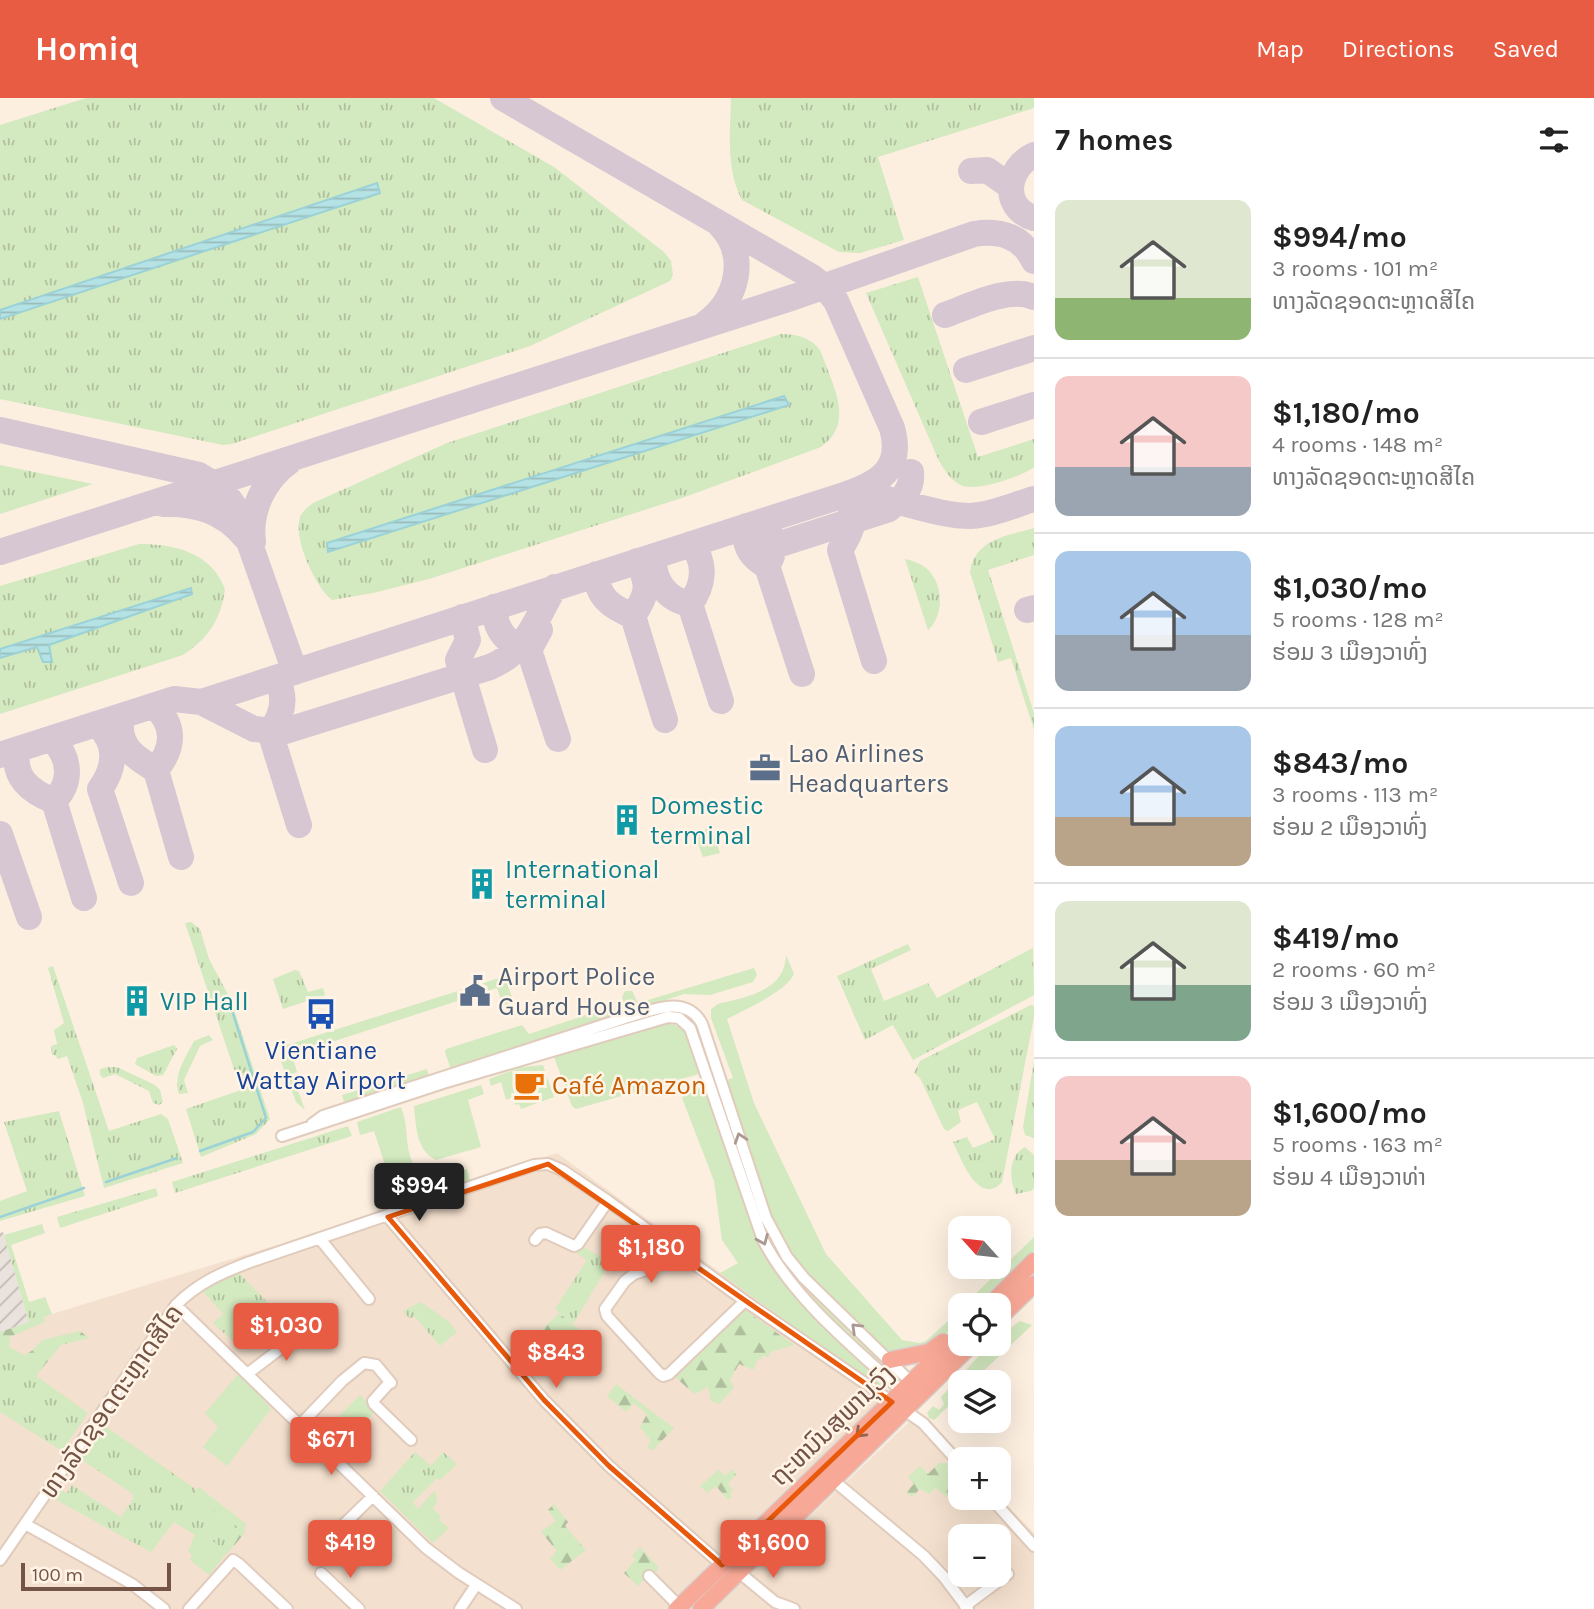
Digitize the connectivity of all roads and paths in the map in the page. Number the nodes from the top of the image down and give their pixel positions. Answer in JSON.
{"nodes":[{"id":1,"x":719,"y":1072,"type":"junction"},
{"id":2,"x":706,"y":1077,"type":"junction"},
{"id":3,"x":307,"y":1128,"type":"junction"},
{"id":4,"x":282,"y":1136,"type":"dead end"},
{"id":5,"x":608,"y":1201,"type":"junction"},
{"id":6,"x":759,"y":1213,"type":"junction"},
{"id":7,"x":388,"y":1217,"type":"junction"},
{"id":8,"x":320,"y":1239,"type":"junction"},
{"id":9,"x":535,"y":1240,"type":"dead end"},
{"id":10,"x":671,"y":1246,"type":"junction"},
{"id":11,"x":1034,"y":1261,"type":"edge"},
{"id":12,"x":1015,"y":1279,"type":"junction"},
{"id":13,"x":1034,"y":1284,"type":"edge"},
{"id":14,"x":816,"y":1290,"type":"junction"},
{"id":15,"x":996,"y":1293,"type":"edge"},
{"id":16,"x":1002,"y":1293,"type":"edge"},
{"id":17,"x":369,"y":1299,"type":"dead end"},
{"id":18,"x":805,"y":1300,"type":"junction"},
{"id":19,"x":745,"y":1301,"type":"junction"},
{"id":20,"x":176,"y":1305,"type":"junction"},
{"id":21,"x":1011,"y":1306,"type":"edge"},
{"id":22,"x":321,"y":1331,"type":"dead end"},
{"id":23,"x":948,"y":1337,"type":"edge"},
{"id":24,"x":948,"y":1349,"type":"edge"},
{"id":25,"x":957,"y":1356,"type":"edge"},
{"id":26,"x":890,"y":1360,"type":"junction"},
{"id":27,"x":247,"y":1374,"type":"junction"},
{"id":28,"x":907,"y":1397,"type":"junction"},
{"id":29,"x":299,"y":1426,"type":"junction"},
{"id":30,"x":411,"y":1440,"type":"dead end"},
{"id":31,"x":948,"y":1451,"type":"edge"},
{"id":32,"x":833,"y":1480,"type":"junction"},
{"id":33,"x":373,"y":1496,"type":"junction"},
{"id":34,"x":1001,"y":1510,"type":"edge"},
{"id":35,"x":25,"y":1524,"type":"junction"},
{"id":36,"x":337,"y":1531,"type":"dead end"},
{"id":37,"x":1034,"y":1546,"type":"edge"},
{"id":38,"x":0,"y":1560,"type":"edge"},
{"id":39,"x":722,"y":1565,"type":"junction"},
{"id":40,"x":321,"y":1573,"type":"dead end"},
{"id":41,"x":740,"y":1573,"type":"junction"},
{"id":42,"x":649,"y":1576,"type":"dead end"},
{"id":43,"x":476,"y":1585,"type":"junction"},
{"id":44,"x":991,"y":1587,"type":"edge"},
{"id":45,"x":966,"y":1607,"type":"edge"},
{"id":46,"x":679,"y":1608,"type":"edge"},
{"id":47,"x":164,"y":1609,"type":"edge"},
{"id":48,"x":189,"y":1609,"type":"edge"},
{"id":49,"x":287,"y":1609,"type":"edge"},
{"id":50,"x":359,"y":1609,"type":"edge"},
{"id":51,"x":460,"y":1609,"type":"edge"},
{"id":52,"x":516,"y":1609,"type":"edge"},
{"id":53,"x":701,"y":1609,"type":"edge"},
{"id":54,"x":794,"y":1609,"type":"edge"}],
"edges":[{"from":1,"to":2,"type":"street"},
{"from":1,"to":3,"type":"street"},
{"from":6,"to":1,"type":"street","one_way":true},
{"from":2,"to":3,"type":"street"},
{"from":2,"to":6,"type":"street"},
{"from":3,"to":4,"type":"street"},
{"from":5,"to":7,"type":"street","name":"ທາງລັດຊອດຕະຫຼາດສີໄຄ"},
{"from":5,"to":9,"type":"street"},
{"from":5,"to":10,"type":"street","name":"ທາງລັດຊອດຕະຫຼາດສີໄຄ"},
{"from":6,"to":14,"type":"street"},
{"from":6,"to":18,"type":"street","one_way":true},
{"from":7,"to":8,"type":"street","name":"ທາງລັດຊອດຕະຫຼາດສີໄຄ"},
{"from":7,"to":39,"type":"street"},
{"from":8,"to":17,"type":"street"},
{"from":8,"to":20,"type":"street","name":"ທາງລັດຊອດຕະຫຼາດສີໄຄ"},
{"from":10,"to":19,"type":"street","name":"ທາງລັດຊອດຕະຫຼາດສີໄຄ"},
{"from":10,"to":19,"type":"street"},
{"from":11,"to":12,"type":"highway"},
{"from":12,"to":15,"type":"highway"},
{"from":12,"to":16,"type":"highway"},
{"from":13,"to":21,"type":"highway"},
{"from":14,"to":18,"type":"street"},
{"from":26,"to":14,"type":"street","one_way":true},
{"from":18,"to":28,"type":"street"},
{"from":19,"to":28,"type":"street","name":"ທາງລັດຊອດຕະຫຼາດສີໄຄ"},
{"from":20,"to":27,"type":"street"},
{"from":20,"to":35,"type":"street","name":"ທາງລັດຊອດຕະຫຼາດສີໄຄ"},
{"from":22,"to":27,"type":"street"},
{"from":23,"to":26,"type":"highway"},
{"from":24,"to":28,"type":"highway","name":"ຖະຫນົນສຸພານຸວົງ"},
{"from":25,"to":28,"type":"highway","name":"ຖະຫນົນສຸພານຸວົງ"},
{"from":26,"to":28,"type":"street"},
{"from":27,"to":29,"type":"street"},
{"from":28,"to":31,"type":"street"},
{"from":28,"to":32,"type":"highway","name":"ຖະຫນົນສຸພານຸວົງ"},
{"from":28,"to":39,"type":"highway","name":"ຖະຫນົນສຸພານຸວົງ","one_way":true},
{"from":29,"to":30,"type":"street"},
{"from":29,"to":33,"type":"street"},
{"from":32,"to":41,"type":"highway","name":"ຖະຫນົນສຸພານຸວົງ"},
{"from":32,"to":45,"type":"street"},
{"from":33,"to":36,"type":"street"},
{"from":33,"to":43,"type":"street"},
{"from":34,"to":37,"type":"street"},
{"from":35,"to":38,"type":"street","name":"ທາງລັດຊອດຕະຫຼາດສີໄຄ"},
{"from":35,"to":47,"type":"street"},
{"from":39,"to":46,"type":"highway","name":"ຖະຫນົນສຸພານຸວົງ"},
{"from":40,"to":50,"type":"street"},
{"from":41,"to":53,"type":"highway","name":"ຖະຫນົນສຸພານຸວົງ"},
{"from":41,"to":54,"type":"street"},
{"from":42,"to":46,"type":"street"},
{"from":43,"to":51,"type":"street"},
{"from":43,"to":52,"type":"street"},
{"from":44,"to":45,"type":"street"},
{"from":48,"to":49,"type":"street"}]}
